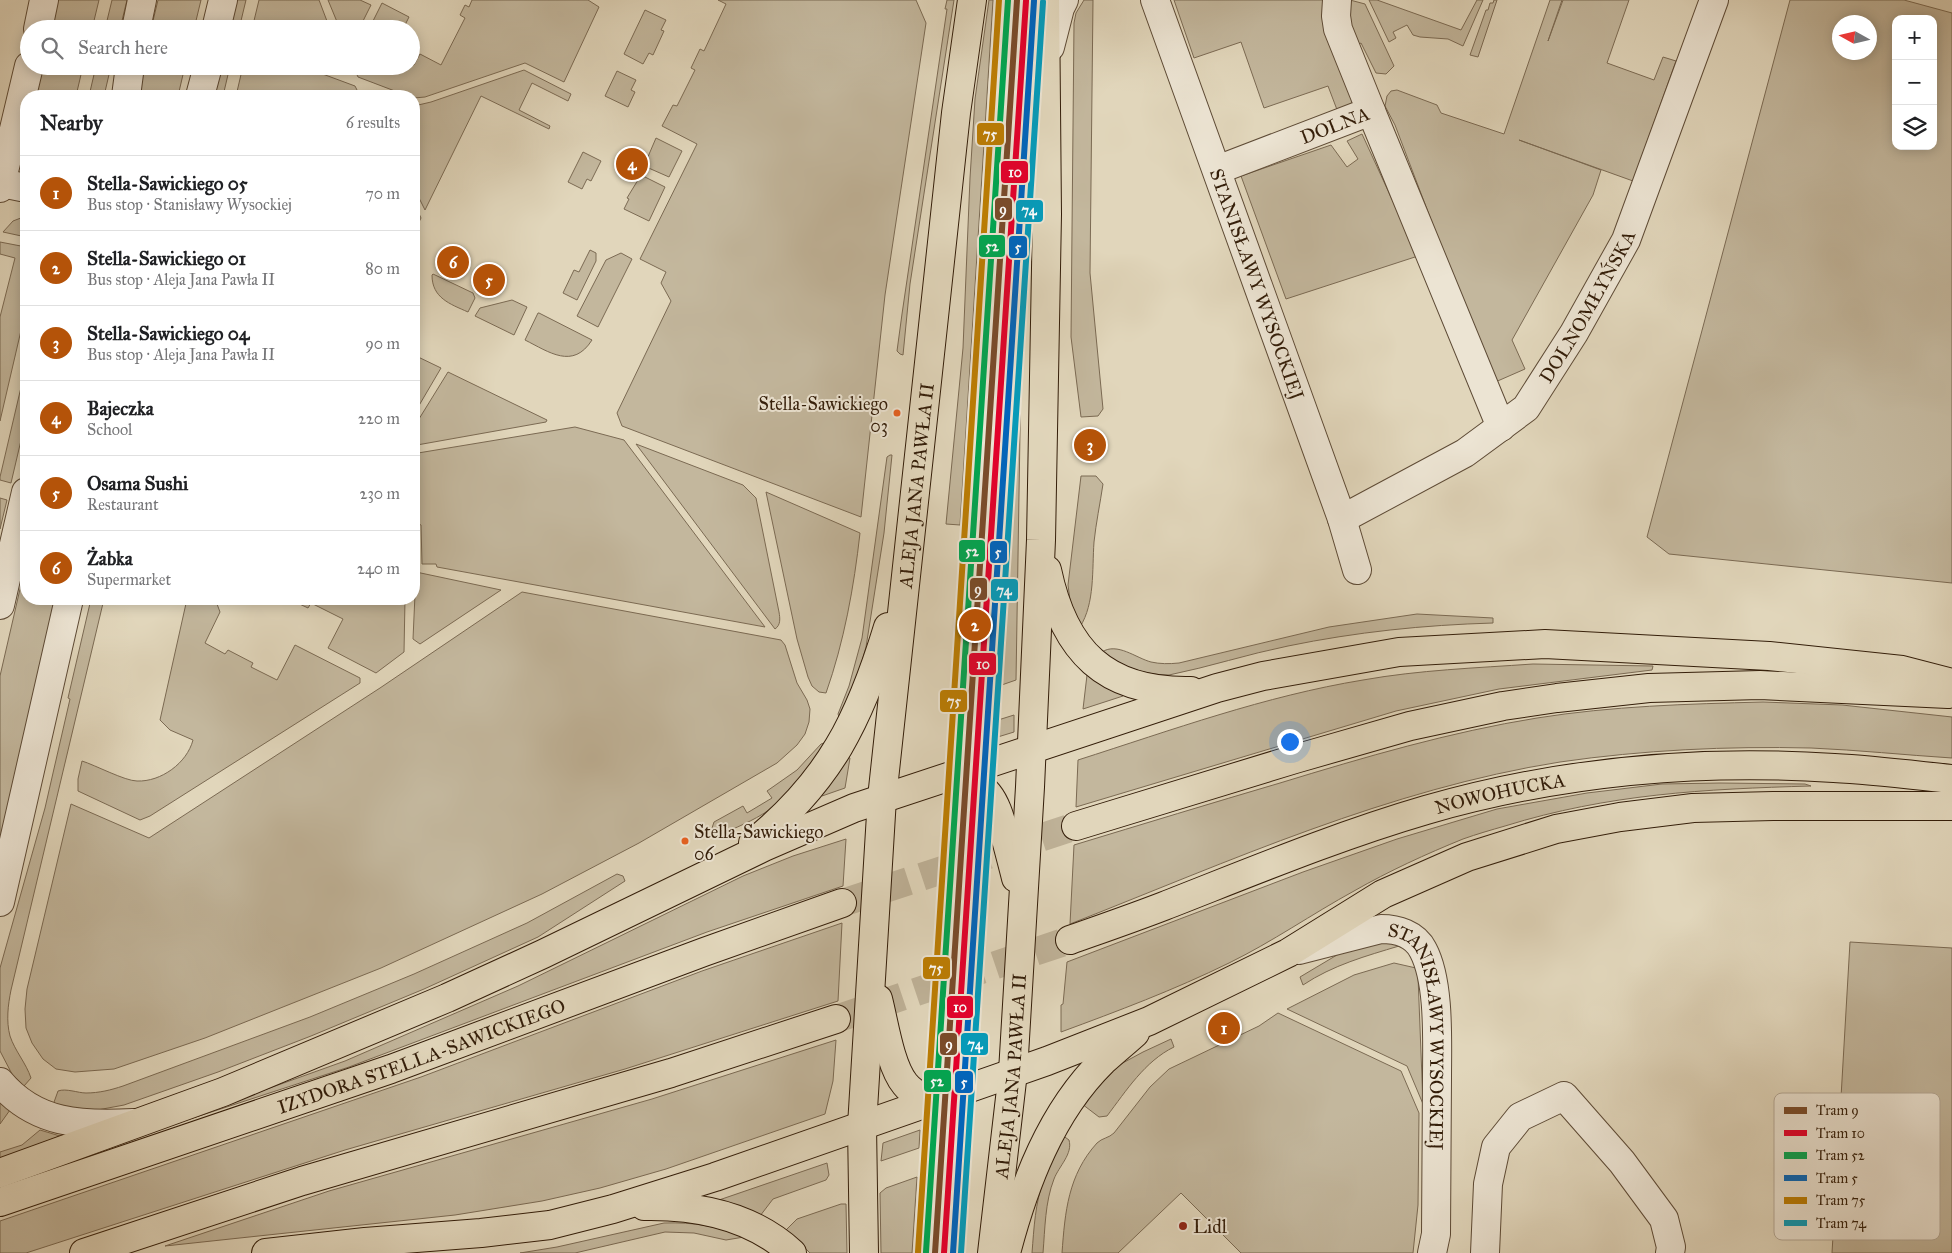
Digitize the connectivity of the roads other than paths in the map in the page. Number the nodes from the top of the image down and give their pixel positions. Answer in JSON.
{"nodes":[{"id":1,"x":44,"y":0,"type":"edge"},
{"id":2,"x":142,"y":0,"type":"edge"},
{"id":3,"x":223,"y":0,"type":"edge"},
{"id":4,"x":972,"y":0,"type":"edge"},
{"id":5,"x":1044,"y":0,"type":"edge"},
{"id":6,"x":1064,"y":0,"type":"edge"},
{"id":7,"x":1155,"y":0,"type":"edge"},
{"id":8,"x":1337,"y":0,"type":"edge"},
{"id":9,"x":1714,"y":0,"type":"edge"},
{"id":10,"x":40,"y":20,"type":"edge"},
{"id":11,"x":138,"y":20,"type":"edge"},
{"id":12,"x":218,"y":20,"type":"edge"},
{"id":13,"x":28,"y":75,"type":"edge"},
{"id":14,"x":129,"y":75,"type":"edge"},
{"id":15,"x":206,"y":75,"type":"edge"},
{"id":16,"x":1044,"y":75,"type":"junction"},
{"id":17,"x":25,"y":90,"type":"edge"},
{"id":18,"x":127,"y":90,"type":"edge"},
{"id":19,"x":202,"y":90,"type":"edge"},
{"id":20,"x":1371,"y":111,"type":"junction"},
{"id":21,"x":20,"y":120,"type":"edge"},
{"id":22,"x":1217,"y":170,"type":"junction"},
{"id":23,"x":9,"y":187,"type":"edge"},
{"id":24,"x":1500,"y":427,"type":"junction"},
{"id":25,"x":20,"y":518,"type":"edge"},
{"id":26,"x":1342,"y":519,"type":"junction"},
{"id":27,"x":1041,"y":540,"type":"junction"},
{"id":28,"x":906,"y":566,"type":"junction"},
{"id":29,"x":1357,"y":570,"type":"dead end"},
{"id":30,"x":0,"y":605,"type":"edge"},
{"id":31,"x":68,"y":605,"type":"edge"},
{"id":32,"x":1952,"y":683,"type":"edge"},
{"id":33,"x":1217,"y":688,"type":"junction"},
{"id":34,"x":1952,"y":694,"type":"edge"},
{"id":35,"x":1031,"y":750,"type":"junction"},
{"id":36,"x":951,"y":777,"type":"junction"},
{"id":37,"x":1952,"y":778,"type":"edge"},
{"id":38,"x":882,"y":798,"type":"junction"},
{"id":39,"x":1952,"y":806,"type":"edge"},
{"id":40,"x":1076,"y":826,"type":"tunnel mouth"},
{"id":41,"x":711,"y":872,"type":"junction"},
{"id":42,"x":1022,"y":898,"type":"junction"},
{"id":43,"x":0,"y":902,"type":"edge"},
{"id":44,"x":842,"y":903,"type":"tunnel mouth"},
{"id":45,"x":1070,"y":940,"type":"tunnel mouth"},
{"id":46,"x":1288,"y":953,"type":"junction"},
{"id":47,"x":871,"y":973,"type":"junction"},
{"id":48,"x":836,"y":1019,"type":"tunnel mouth"},
{"id":49,"x":1150,"y":1021,"type":"junction"},
{"id":50,"x":1013,"y":1072,"type":"junction"},
{"id":51,"x":0,"y":1082,"type":"edge"},
{"id":52,"x":930,"y":1102,"type":"junction"},
{"id":53,"x":137,"y":1123,"type":"junction"},
{"id":54,"x":862,"y":1126,"type":"junction"},
{"id":55,"x":0,"y":1173,"type":"edge"},
{"id":56,"x":0,"y":1202,"type":"edge"},
{"id":57,"x":612,"y":1209,"type":"junction"},
{"id":58,"x":84,"y":1253,"type":"edge"},
{"id":59,"x":266,"y":1253,"type":"edge"},
{"id":60,"x":792,"y":1253,"type":"edge"},
{"id":61,"x":864,"y":1253,"type":"edge"},
{"id":62,"x":992,"y":1253,"type":"edge"},
{"id":63,"x":1006,"y":1253,"type":"edge"},
{"id":64,"x":1432,"y":1253,"type":"edge"},
{"id":65,"x":1485,"y":1253,"type":"edge"},
{"id":66,"x":1670,"y":1253,"type":"edge"}],
"edges":[{"from":1,"to":10,"type":"street"},
{"from":2,"to":11,"type":"street"},
{"from":3,"to":12,"type":"street"},
{"from":4,"to":28,"type":"main road","name":"ALEJA JANA PAWŁA II"},
{"from":5,"to":16,"type":"main road","name":"ALEJA JANA PAWŁA II"},
{"from":6,"to":16,"type":"street"},
{"from":7,"to":22,"type":"street","name":"STANISŁAWY WYSOCKIEJ"},
{"from":8,"to":20,"type":"street","name":"DOLNA"},
{"from":9,"to":24,"type":"street","name":"DOLNOMŁYŃSKA"},
{"from":13,"to":17,"type":"street"},
{"from":14,"to":18,"type":"street"},
{"from":15,"to":19,"type":"street"},
{"from":16,"to":27,"type":"main road","name":"ALEJA JANA PAWŁA II"},
{"from":20,"to":22,"type":"street","name":"DOLNA"},
{"from":20,"to":24,"type":"street"},
{"from":21,"to":23,"type":"street"},
{"from":22,"to":26,"type":"street","name":"STANISŁAWY WYSOCKIEJ"},
{"from":24,"to":26,"type":"street","name":"DOLNOMŁYŃSKA"},
{"from":25,"to":30,"type":"street"},
{"from":26,"to":29,"type":"street","name":"STANISŁAWY WYSOCKIEJ"},
{"from":27,"to":33,"type":"main road"},
{"from":27,"to":35,"type":"main road","name":"ALEJA JANA PAWŁA II"},
{"from":28,"to":38,"type":"main road","name":"ALEJA JANA PAWŁA II"},
{"from":28,"to":41,"type":"main road"},
{"from":31,"to":43,"type":"street"},
{"from":32,"to":33,"type":"main road"},
{"from":33,"to":35,"type":"main road"},
{"from":34,"to":40,"type":"main road"},
{"from":35,"to":36,"type":"main road"},
{"from":35,"to":42,"type":"main road","name":"ALEJA JANA PAWŁA II"},
{"from":36,"to":38,"type":"main road"},
{"from":36,"to":42,"type":"main road","name":"ALEJA JANA PAWŁA II"},
{"from":37,"to":45,"type":"main road","name":"NOWOHUCKA"},
{"from":38,"to":41,"type":"main road"},
{"from":38,"to":47,"type":"main road","name":"ALEJA JANA PAWŁA II"},
{"from":39,"to":46,"type":"main road"},
{"from":41,"to":53,"type":"main road"},
{"from":42,"to":50,"type":"main road","name":"ALEJA JANA PAWŁA II"},
{"from":44,"to":56,"type":"main road","name":"IZYDORA STELLA-SAWICKIEGO"},
{"from":46,"to":49,"type":"main road"},
{"from":46,"to":64,"type":"street","name":"STANISŁAWY WYSOCKIEJ"},
{"from":47,"to":52,"type":"main road","name":"ALEJA JANA PAWŁA II"},
{"from":47,"to":54,"type":"main road","name":"ALEJA JANA PAWŁA II"},
{"from":48,"to":58,"type":"main road"},
{"from":49,"to":50,"type":"main road"},
{"from":49,"to":63,"type":"main road"},
{"from":50,"to":52,"type":"main road"},
{"from":50,"to":62,"type":"main road","name":"ALEJA JANA PAWŁA II"},
{"from":51,"to":53,"type":"street"},
{"from":52,"to":54,"type":"main road"},
{"from":53,"to":55,"type":"main road"},
{"from":54,"to":57,"type":"main road"},
{"from":54,"to":61,"type":"main road","name":"ALEJA JANA PAWŁA II"},
{"from":57,"to":59,"type":"main road"},
{"from":57,"to":60,"type":"main road"},
{"from":65,"to":66,"type":"street"}]}
